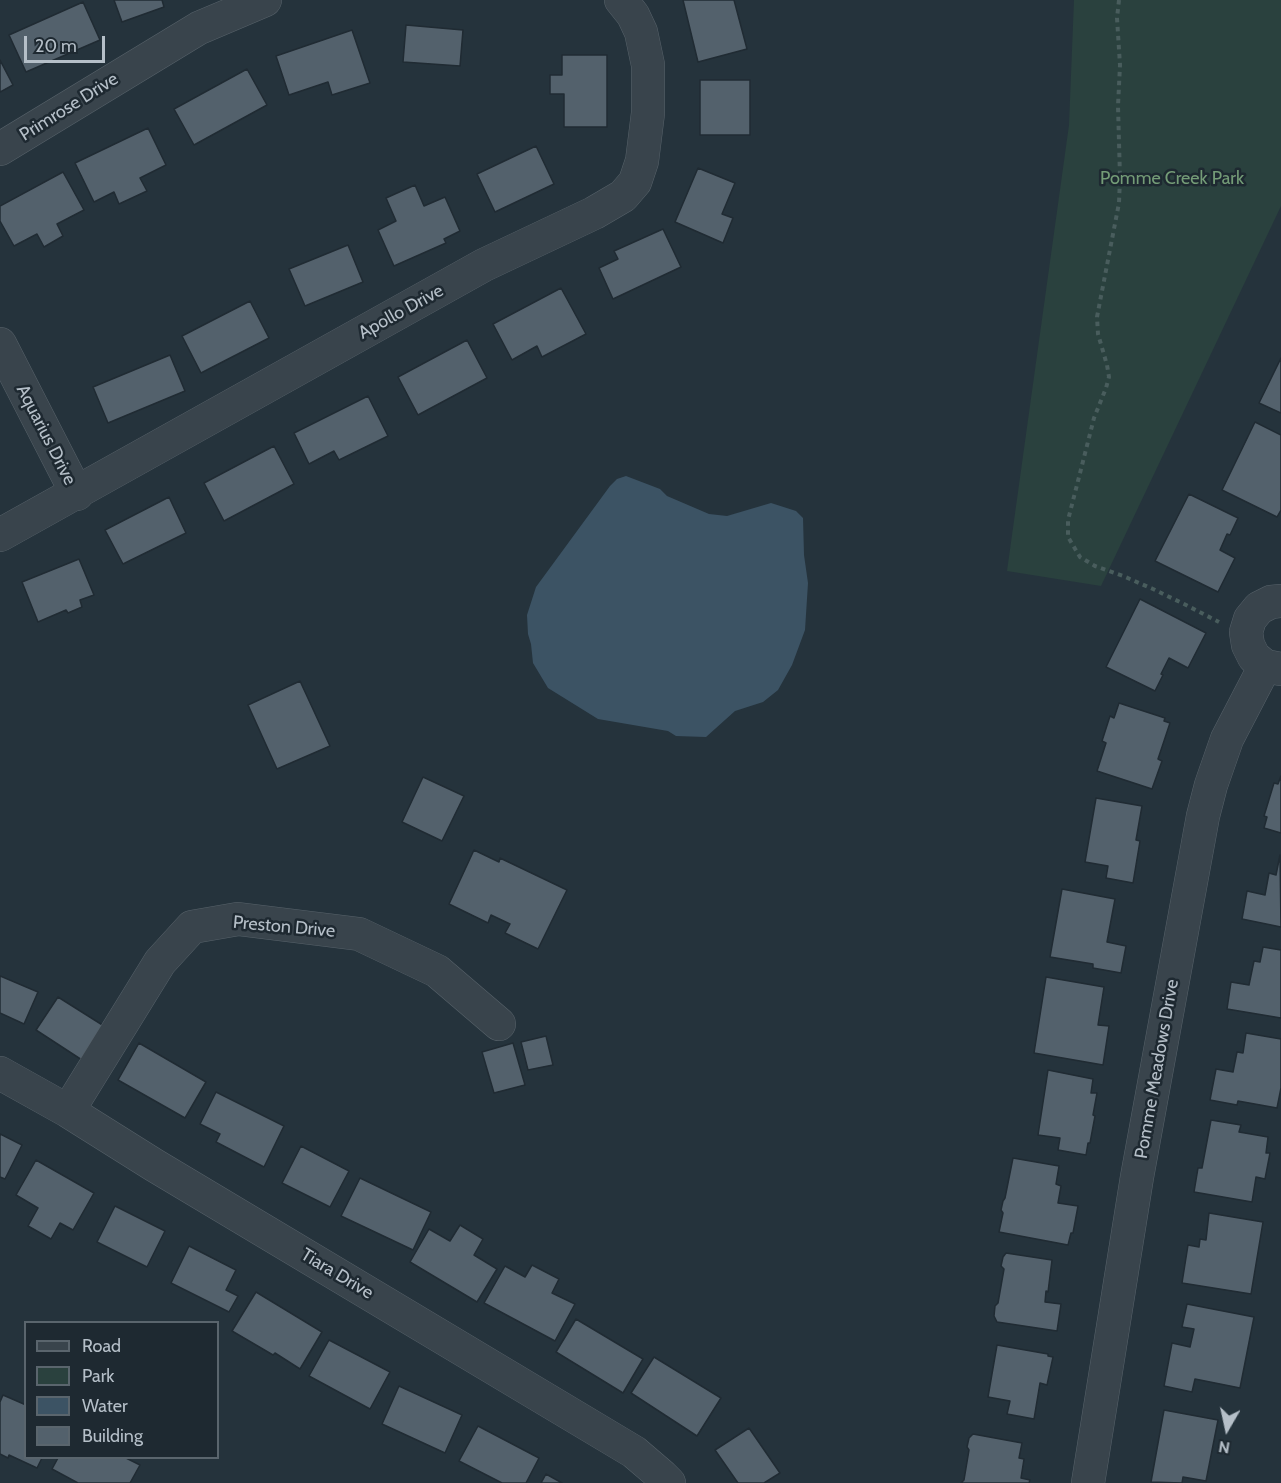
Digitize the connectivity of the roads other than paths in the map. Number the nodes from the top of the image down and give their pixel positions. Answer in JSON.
{"nodes":[{"id":1,"x":265,"y":0,"type":"edge"},
{"id":2,"x":621,"y":0,"type":"edge"},
{"id":3,"x":0,"y":149,"type":"edge"},
{"id":4,"x":0,"y":344,"type":"edge"},
{"id":5,"x":77,"y":494,"type":"junction"},
{"id":6,"x":0,"y":536,"type":"edge"},
{"id":7,"x":1281,"y":601,"type":"edge"},
{"id":8,"x":1273,"y":668,"type":"edge"},
{"id":9,"x":499,"y":1024,"type":"dead end"},
{"id":10,"x":0,"y":1073,"type":"edge"},
{"id":11,"x":68,"y":1111,"type":"junction"},
{"id":12,"x":669,"y":1483,"type":"edge"},
{"id":13,"x":1088,"y":1483,"type":"edge"}],
"edges":[{"from":1,"to":3,"type":"street","name":"Primrose Drive"},
{"from":2,"to":5,"type":"street","name":"Apollo Drive"},
{"from":4,"to":5,"type":"street","name":"Aquarius Drive"},
{"from":5,"to":6,"type":"street","name":"Apollo Drive"},
{"from":7,"to":8,"type":"street","name":"Pomme Meadows Drive"},
{"from":8,"to":13,"type":"street","name":"Pomme Meadows Drive"},
{"from":9,"to":11,"type":"street","name":"Preston Drive"},
{"from":10,"to":11,"type":"street","name":"Tiara Drive"},
{"from":11,"to":12,"type":"street","name":"Tiara Drive"}]}
